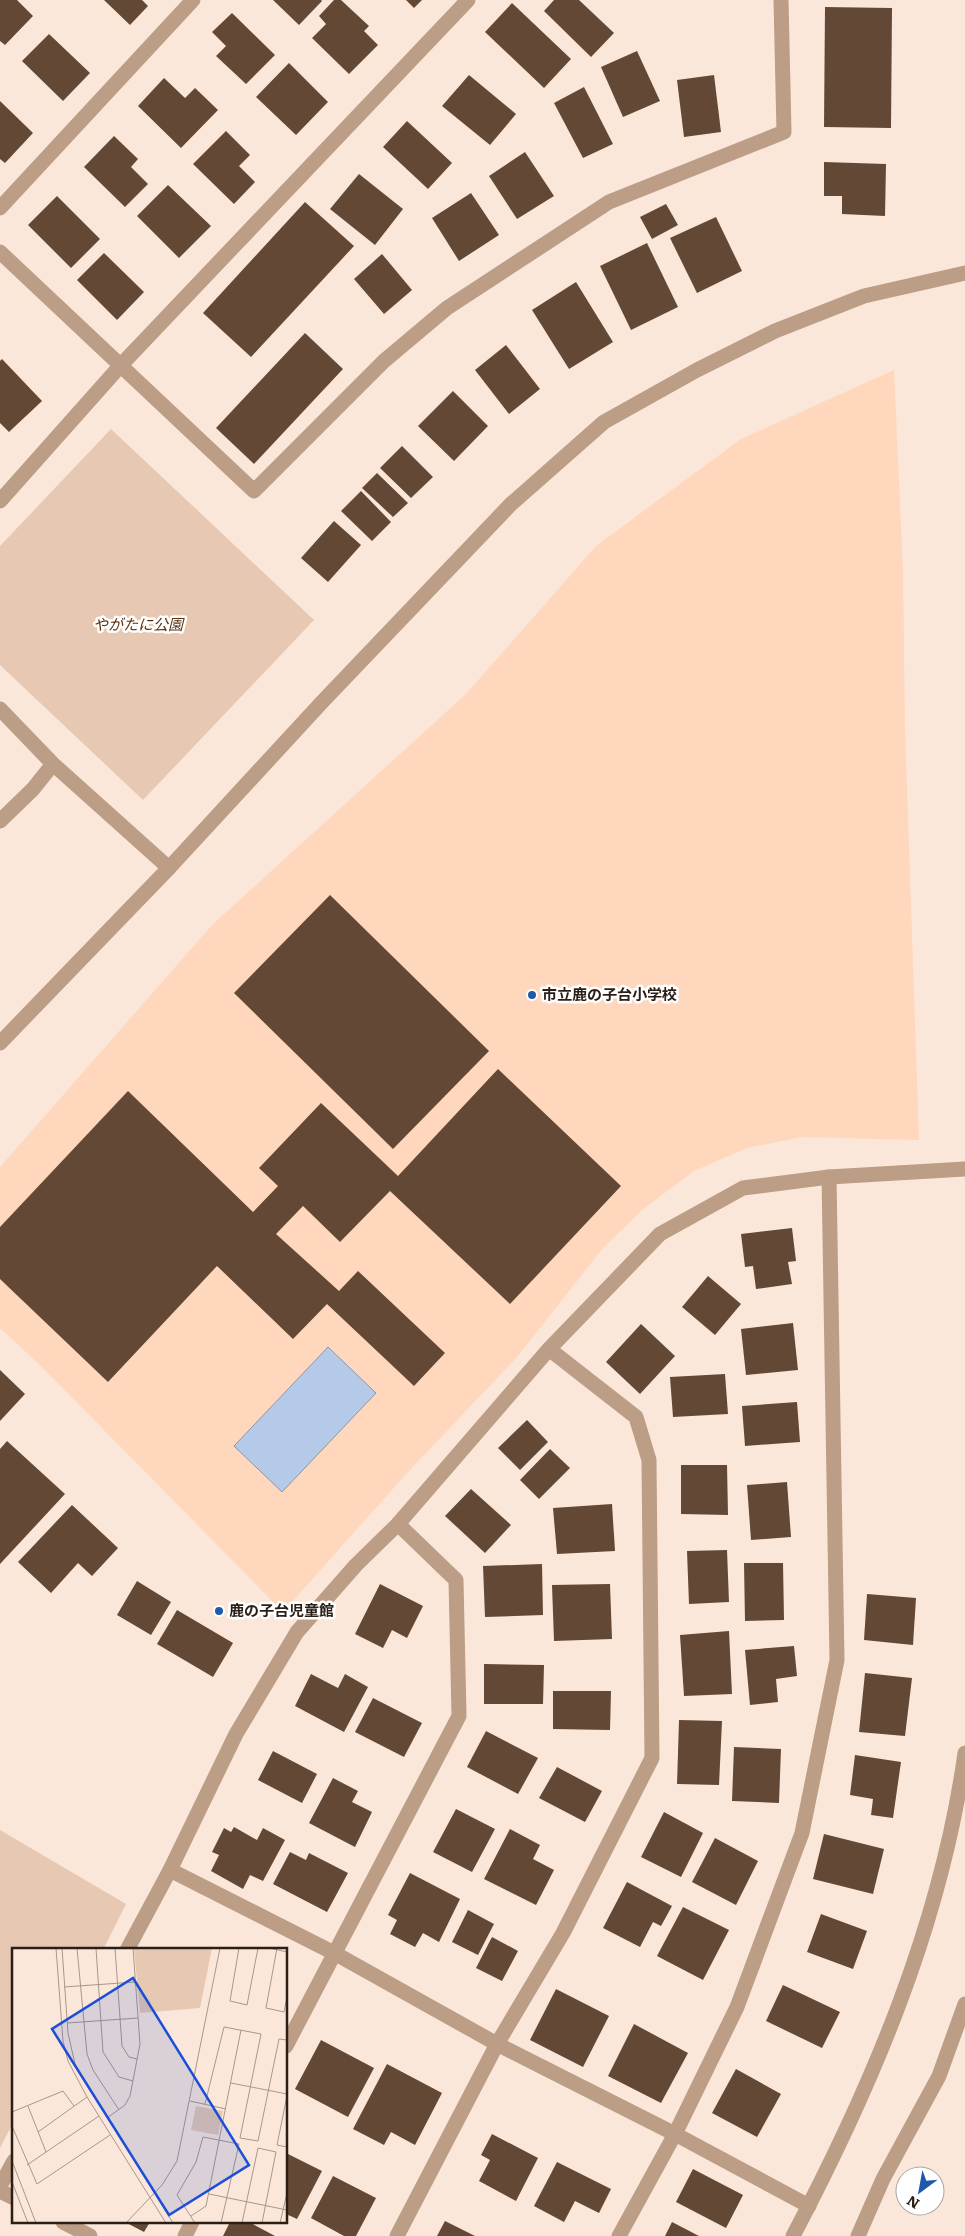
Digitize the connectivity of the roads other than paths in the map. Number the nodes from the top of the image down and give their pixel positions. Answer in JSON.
{"nodes":[{"id":1,"x":193,"y":0,"type":"edge"},
{"id":2,"x":468,"y":0,"type":"edge"},
{"id":3,"x":781,"y":0,"type":"edge"},
{"id":4,"x":0,"y":208,"type":"edge"},
{"id":5,"x":0,"y":252,"type":"edge"},
{"id":6,"x":965,"y":273,"type":"edge"},
{"id":7,"x":121,"y":365,"type":"junction"},
{"id":8,"x":0,"y":501,"type":"edge"},
{"id":9,"x":0,"y":709,"type":"edge"},
{"id":10,"x":54,"y":764,"type":"junction"},
{"id":11,"x":0,"y":821,"type":"edge"},
{"id":12,"x":169,"y":868,"type":"junction"},
{"id":13,"x":0,"y":1043,"type":"edge"},
{"id":14,"x":965,"y":1169,"type":"edge"},
{"id":15,"x":829,"y":1177,"type":"junction"},
{"id":16,"x":549,"y":1349,"type":"junction"},
{"id":17,"x":398,"y":1524,"type":"junction"},
{"id":18,"x":965,"y":1753,"type":"edge"},
{"id":19,"x":170,"y":1870,"type":"junction"},
{"id":20,"x":128,"y":1948,"type":"edge"},
{"id":21,"x":336,"y":1954,"type":"junction"},
{"id":22,"x":965,"y":2004,"type":"edge"},
{"id":23,"x":288,"y":2042,"type":"edge"},
{"id":24,"x":497,"y":2044,"type":"junction"},
{"id":25,"x":675,"y":2134,"type":"junction"},
{"id":26,"x":12,"y":2164,"type":"edge"},
{"id":27,"x":0,"y":2186,"type":"edge"},
{"id":28,"x":0,"y":2191,"type":"edge"},
{"id":29,"x":12,"y":2197,"type":"edge"},
{"id":30,"x":809,"y":2206,"type":"junction"},
{"id":31,"x":67,"y":2224,"type":"edge"},
{"id":32,"x":191,"y":2224,"type":"edge"},
{"id":33,"x":90,"y":2236,"type":"edge"},
{"id":34,"x":185,"y":2236,"type":"edge"},
{"id":35,"x":397,"y":2236,"type":"edge"},
{"id":36,"x":619,"y":2236,"type":"edge"},
{"id":37,"x":793,"y":2236,"type":"edge"},
{"id":38,"x":858,"y":2236,"type":"edge"}],
"edges":[{"from":1,"to":4,"type":"street"},
{"from":2,"to":7,"type":"street"},
{"from":3,"to":7,"type":"street"},
{"from":5,"to":7,"type":"street"},
{"from":6,"to":12,"type":"street"},
{"from":7,"to":8,"type":"street"},
{"from":9,"to":10,"type":"street"},
{"from":10,"to":11,"type":"street"},
{"from":10,"to":12,"type":"street"},
{"from":12,"to":13,"type":"street"},
{"from":14,"to":15,"type":"street"},
{"from":15,"to":16,"type":"street"},
{"from":15,"to":25,"type":"street"},
{"from":16,"to":17,"type":"street"},
{"from":16,"to":24,"type":"street"},
{"from":17,"to":19,"type":"street"},
{"from":17,"to":21,"type":"street"},
{"from":18,"to":30,"type":"street"},
{"from":19,"to":20,"type":"street"},
{"from":19,"to":21,"type":"street"},
{"from":21,"to":23,"type":"street"},
{"from":21,"to":24,"type":"street"},
{"from":22,"to":38,"type":"street"},
{"from":24,"to":25,"type":"street"},
{"from":24,"to":35,"type":"street"},
{"from":25,"to":30,"type":"street"},
{"from":25,"to":36,"type":"street"},
{"from":26,"to":27,"type":"street"},
{"from":28,"to":29,"type":"street"},
{"from":30,"to":37,"type":"street"},
{"from":31,"to":33,"type":"street"},
{"from":32,"to":34,"type":"street"}]}
